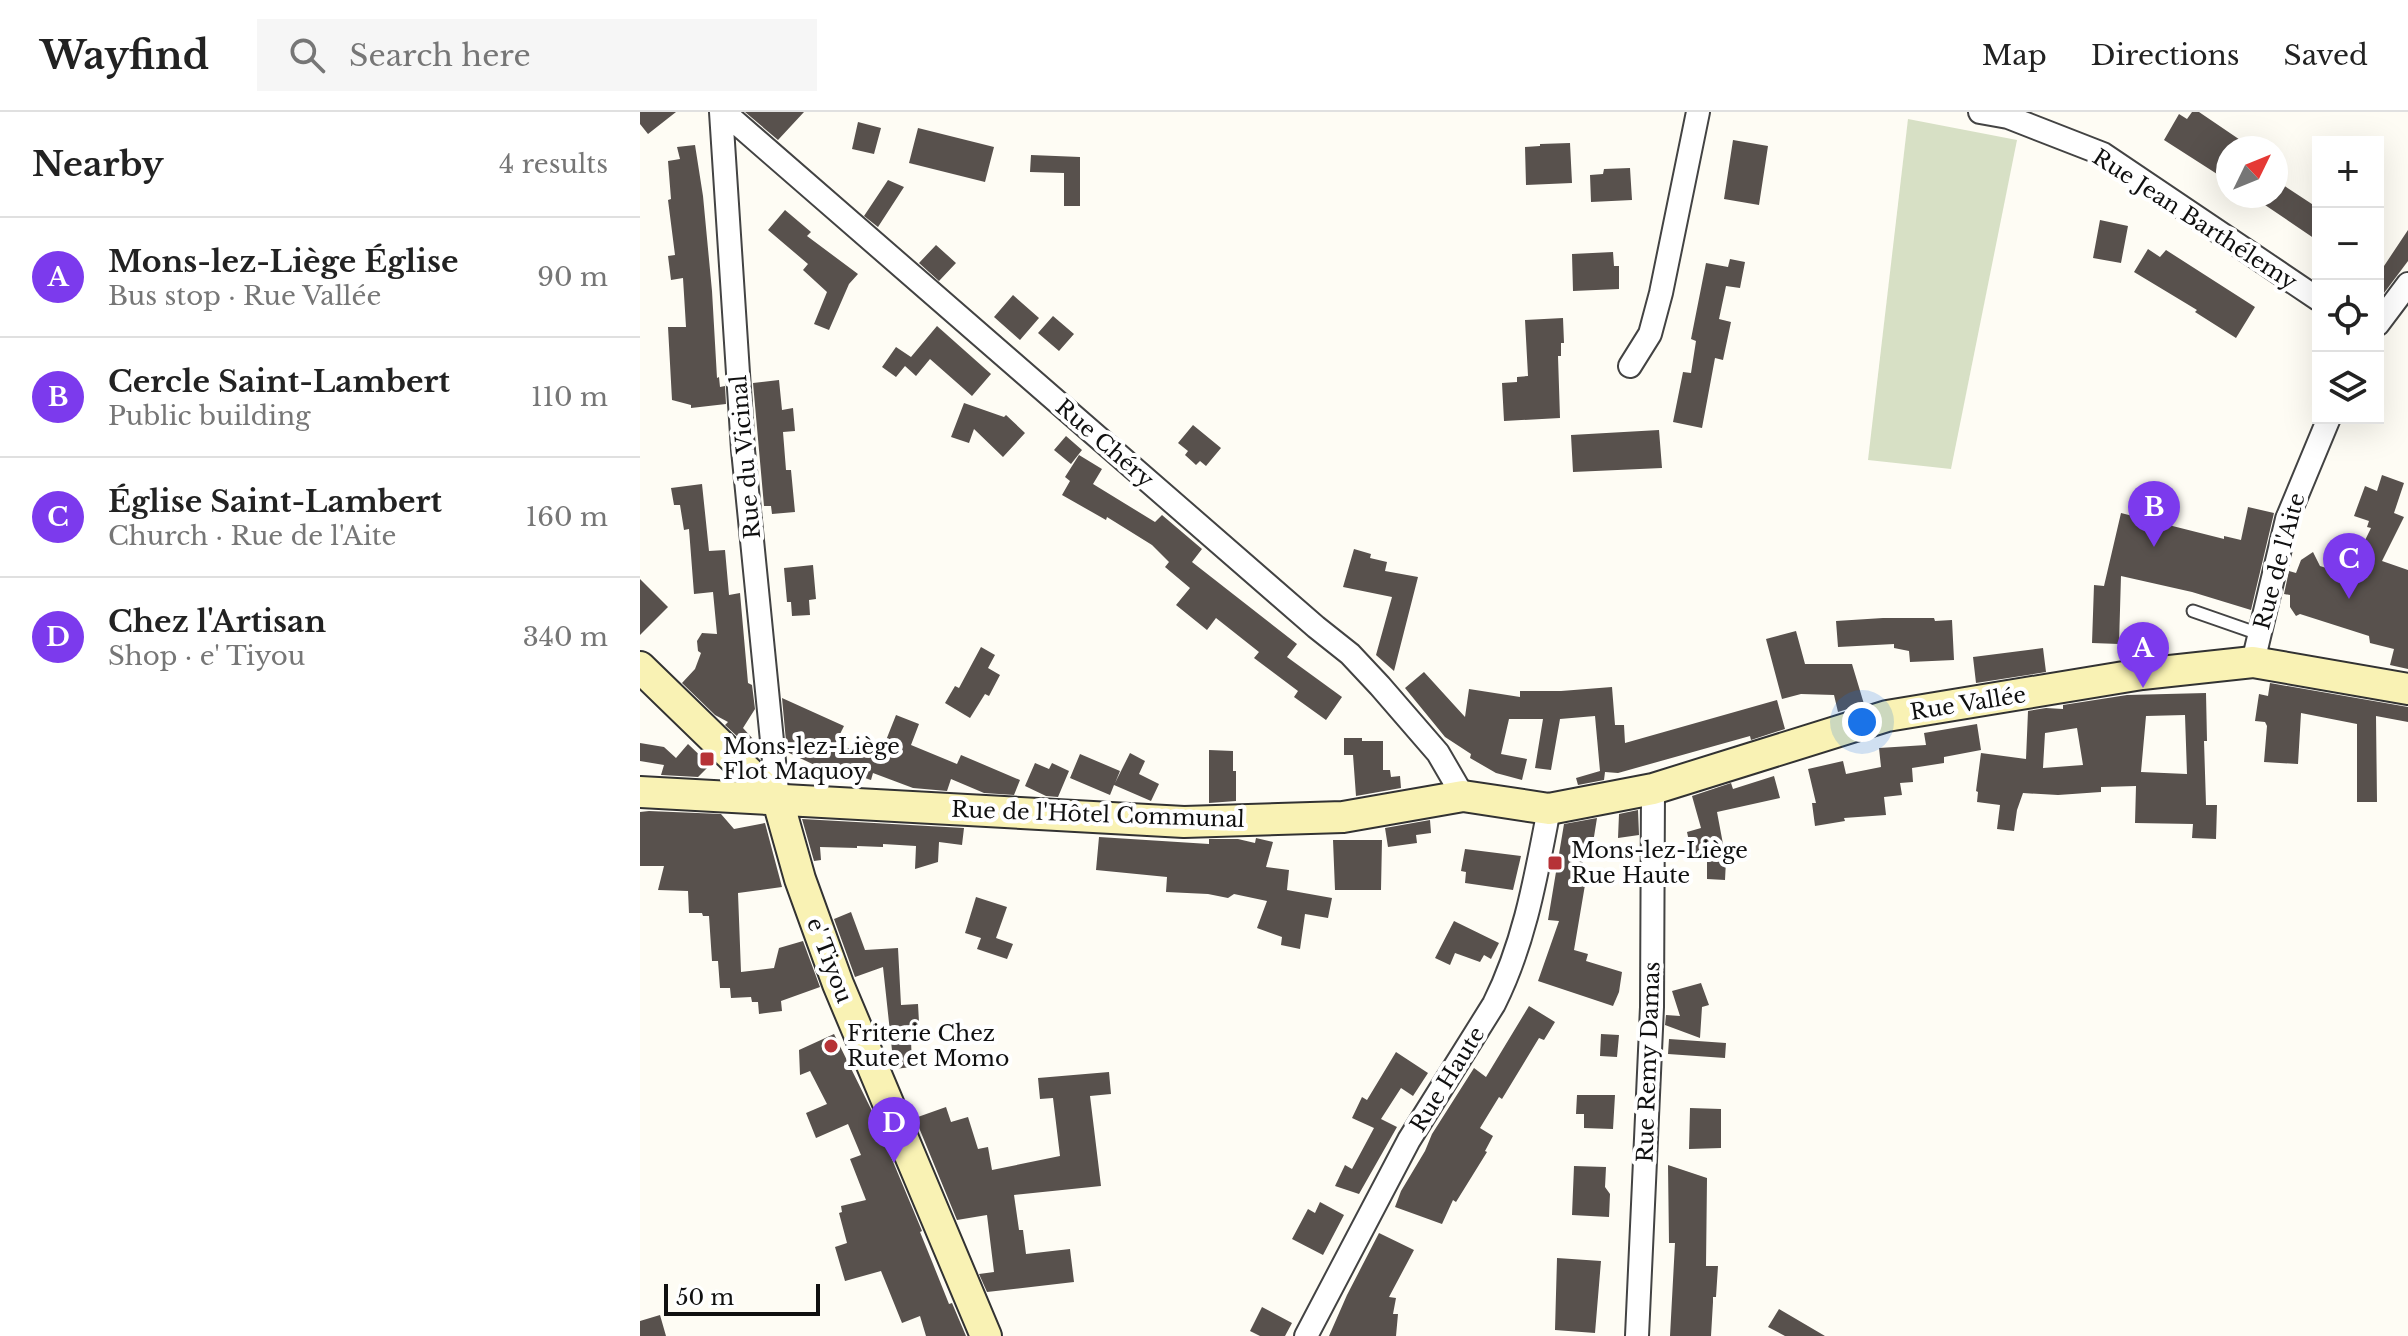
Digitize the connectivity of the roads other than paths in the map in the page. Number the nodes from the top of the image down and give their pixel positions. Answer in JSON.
{"nodes":[{"id":1,"x":722,"y":112,"type":"edge"},
{"id":2,"x":1698,"y":112,"type":"edge"},
{"id":3,"x":1980,"y":112,"type":"edge"},
{"id":4,"x":2408,"y":284,"type":"edge"},
{"id":5,"x":2312,"y":295,"type":"edge"},
{"id":6,"x":2384,"y":316,"type":"edge"},
{"id":7,"x":1630,"y":366,"type":"dead end"},
{"id":8,"x":2327,"y":424,"type":"edge"},
{"id":9,"x":2193,"y":611,"type":"dead end"},
{"id":10,"x":2256,"y":648,"type":"junction"},
{"id":11,"x":640,"y":667,"type":"edge"},
{"id":12,"x":2408,"y":689,"type":"edge"},
{"id":13,"x":1653,"y":789,"type":"junction"},
{"id":14,"x":640,"y":792,"type":"edge"},
{"id":15,"x":1463,"y":796,"type":"junction"},
{"id":16,"x":778,"y":801,"type":"junction"},
{"id":17,"x":1549,"y":809,"type":"junction"},
{"id":18,"x":986,"y":1336,"type":"edge"},
{"id":19,"x":1306,"y":1336,"type":"edge"},
{"id":20,"x":1637,"y":1336,"type":"edge"}],
"edges":[{"from":1,"to":15,"type":"street","name":"Rue Chéry"},
{"from":1,"to":16,"type":"street","name":"Rue du Vicinal"},
{"from":2,"to":7,"type":"street"},
{"from":3,"to":5,"type":"street","name":"Rue Jean Barthélemy"},
{"from":4,"to":6,"type":"street"},
{"from":8,"to":10,"type":"street","name":"Rue de l'Aite"},
{"from":9,"to":10,"type":"lane"},
{"from":10,"to":12,"type":"street","name":"Rue Vallée"},
{"from":10,"to":13,"type":"street","name":"Rue Vallée"},
{"from":11,"to":16,"type":"street"},
{"from":13,"to":17,"type":"street","name":"Rue Vallée"},
{"from":13,"to":20,"type":"street","name":"Rue Remy Damas"},
{"from":14,"to":16,"type":"street","name":"Rue de l'Hôtel Communal"},
{"from":15,"to":16,"type":"street","name":"Rue de l'Hôtel Communal"},
{"from":15,"to":17,"type":"street","name":"Rue de l'Hôtel Communal"},
{"from":16,"to":18,"type":"street","name":"e' Tiyou"},
{"from":17,"to":19,"type":"street","name":"Rue Haute"}]}
